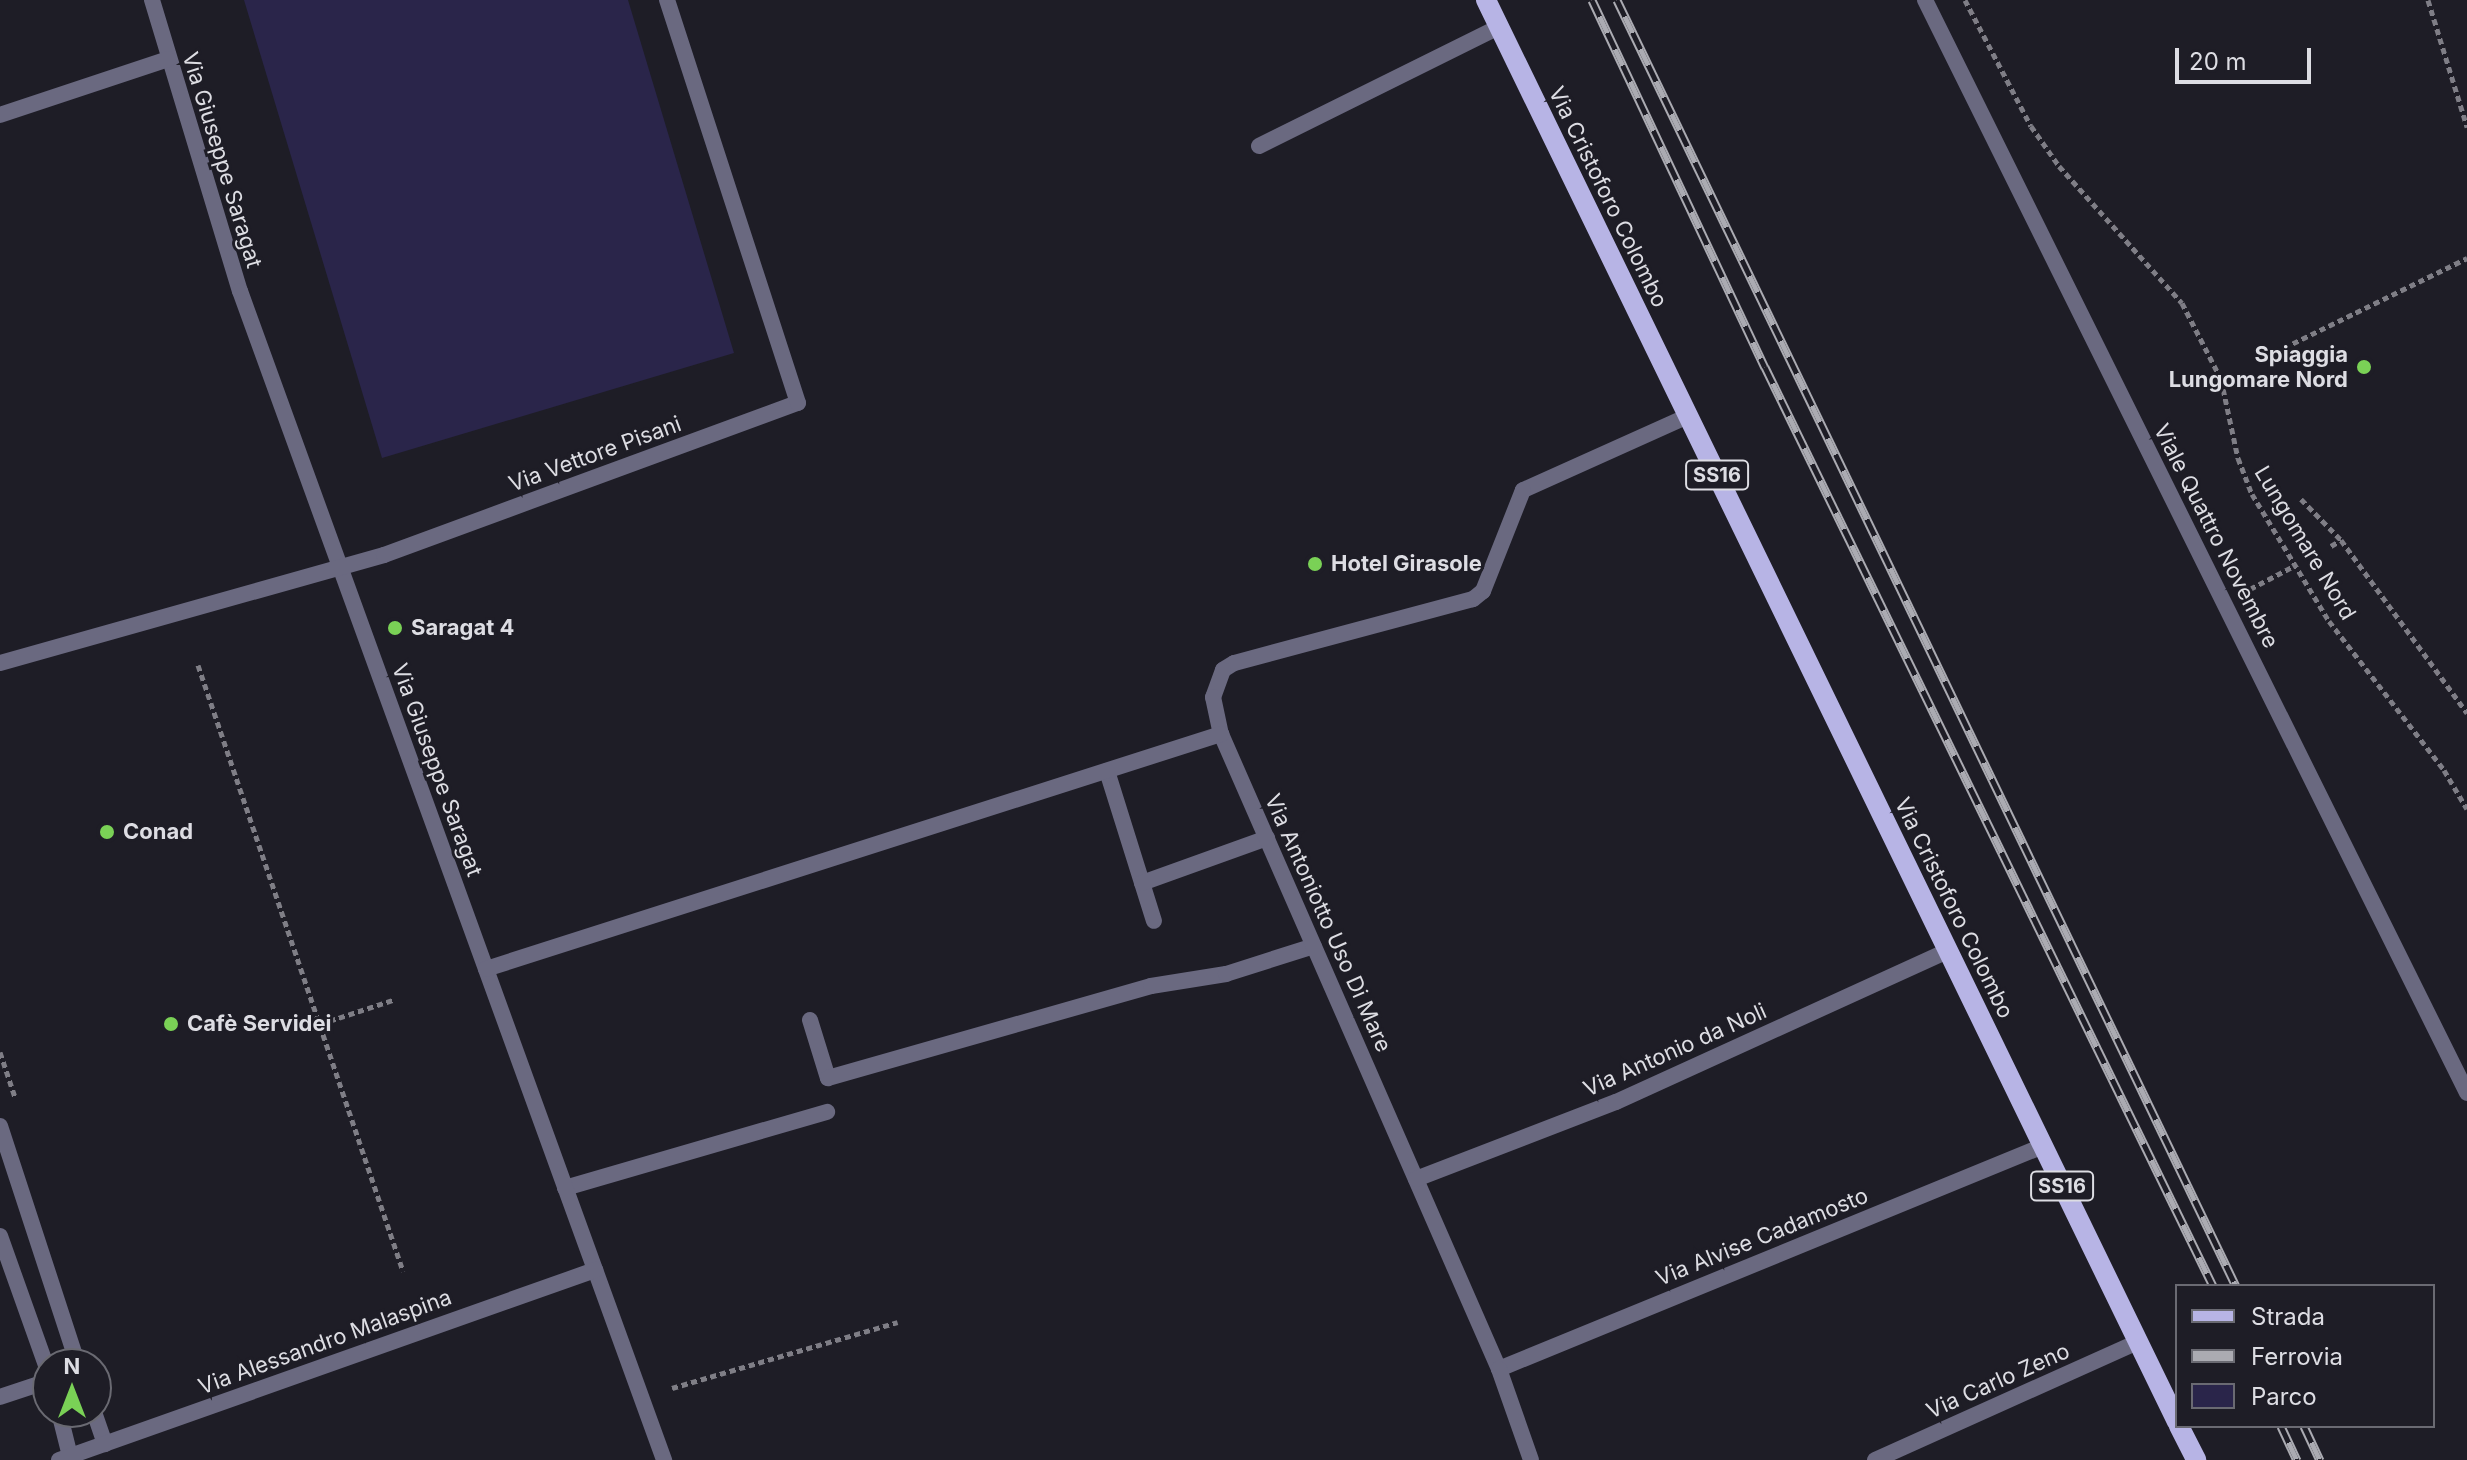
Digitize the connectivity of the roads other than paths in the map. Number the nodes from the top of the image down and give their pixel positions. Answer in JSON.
{"nodes":[{"id":1,"x":152,"y":0,"type":"edge"},
{"id":2,"x":667,"y":0,"type":"edge"},
{"id":3,"x":1486,"y":0,"type":"edge"},
{"id":4,"x":1925,"y":0,"type":"edge"},
{"id":5,"x":1499,"y":27,"type":"junction"},
{"id":6,"x":168,"y":59,"type":"junction"},
{"id":7,"x":0,"y":115,"type":"edge"},
{"id":8,"x":1259,"y":146,"type":"dead end"},
{"id":9,"x":1688,"y":416,"type":"junction"},
{"id":10,"x":340,"y":568,"type":"junction"},
{"id":11,"x":0,"y":663,"type":"edge"},
{"id":12,"x":1221,"y":734,"type":"junction"},
{"id":13,"x":1107,"y":771,"type":"junction"},
{"id":14,"x":1267,"y":838,"type":"junction"},
{"id":15,"x":1142,"y":883,"type":"junction"},
{"id":16,"x":1154,"y":921,"type":"dead end"},
{"id":17,"x":1314,"y":946,"type":"junction"},
{"id":18,"x":1948,"y":951,"type":"junction"},
{"id":19,"x":486,"y":969,"type":"junction"},
{"id":20,"x":810,"y":1020,"type":"dead end"},
{"id":21,"x":2467,"y":1093,"type":"edge"},
{"id":22,"x":827,"y":1112,"type":"dead end"},
{"id":23,"x":0,"y":1126,"type":"edge"},
{"id":24,"x":2043,"y":1146,"type":"junction"},
{"id":25,"x":1416,"y":1179,"type":"junction"},
{"id":26,"x":565,"y":1188,"type":"junction"},
{"id":27,"x":0,"y":1236,"type":"edge"},
{"id":28,"x":595,"y":1270,"type":"junction"},
{"id":29,"x":2138,"y":1342,"type":"junction"},
{"id":30,"x":40,"y":1348,"type":"edge"},
{"id":31,"x":73,"y":1348,"type":"edge"},
{"id":32,"x":1499,"y":1369,"type":"junction"},
{"id":33,"x":32,"y":1386,"type":"edge"},
{"id":34,"x":0,"y":1397,"type":"edge"},
{"id":35,"x":2175,"y":1418,"type":"edge"},
{"id":36,"x":61,"y":1428,"type":"edge"},
{"id":37,"x":100,"y":1428,"type":"edge"},
{"id":38,"x":2180,"y":1428,"type":"edge"},
{"id":39,"x":105,"y":1444,"type":"junction"},
{"id":40,"x":65,"y":1458,"type":"edge"},
{"id":41,"x":664,"y":1460,"type":"edge"},
{"id":42,"x":1531,"y":1460,"type":"edge"},
{"id":43,"x":1875,"y":1460,"type":"edge"},
{"id":44,"x":2196,"y":1460,"type":"edge"}],
"edges":[{"from":1,"to":6,"type":"street","name":"Via Giuseppe Saragat"},
{"from":2,"to":10,"type":"street","name":"Via Vettore Pisani"},
{"from":3,"to":5,"type":"main road","name":"Via Cristoforo Colombo","number":"SS16"},
{"from":4,"to":21,"type":"street","name":"Viale Quattro Novembre"},
{"from":5,"to":8,"type":"street"},
{"from":5,"to":9,"type":"main road","name":"Via Cristoforo Colombo","number":"SS16"},
{"from":6,"to":7,"type":"street"},
{"from":6,"to":10,"type":"street","name":"Via Giuseppe Saragat"},
{"from":9,"to":12,"type":"street","name":"Via Antoniotto Uso Di Mare"},
{"from":9,"to":18,"type":"main road","name":"Via Cristoforo Colombo","number":"SS16"},
{"from":10,"to":11,"type":"street","name":"Via Vettore Pisani"},
{"from":10,"to":19,"type":"street","name":"Via Giuseppe Saragat"},
{"from":12,"to":13,"type":"street"},
{"from":12,"to":14,"type":"street","name":"Via Antoniotto Uso Di Mare"},
{"from":13,"to":15,"type":"street"},
{"from":13,"to":19,"type":"street"},
{"from":14,"to":15,"type":"street"},
{"from":14,"to":17,"type":"street","name":"Via Antoniotto Uso Di Mare"},
{"from":15,"to":16,"type":"street"},
{"from":17,"to":20,"type":"street"},
{"from":17,"to":25,"type":"street","name":"Via Antoniotto Uso Di Mare"},
{"from":18,"to":24,"type":"main road","name":"Via Cristoforo Colombo","number":"SS16"},
{"from":18,"to":25,"type":"street","name":"Via Antonio da Noli"},
{"from":19,"to":26,"type":"street","name":"Via Giuseppe Saragat"},
{"from":22,"to":26,"type":"street"},
{"from":23,"to":31,"type":"street"},
{"from":24,"to":29,"type":"main road","name":"Via Cristoforo Colombo","number":"SS16"},
{"from":24,"to":32,"type":"street","name":"Via Alvise Cadamosto"},
{"from":25,"to":32,"type":"street"},
{"from":26,"to":28,"type":"street","name":"Via Giuseppe Saragat"},
{"from":27,"to":30,"type":"street"},
{"from":28,"to":39,"type":"street","name":"Via Alessandro Malaspina"},
{"from":28,"to":41,"type":"street","name":"Via Giuseppe Saragat"},
{"from":29,"to":35,"type":"main road","name":"Via Cristoforo Colombo","number":"SS16"},
{"from":29,"to":43,"type":"street","name":"Via Carlo Zeno"},
{"from":32,"to":42,"type":"street"},
{"from":33,"to":34,"type":"street"},
{"from":36,"to":40,"type":"street","name":"Via Alessandro Malaspina"},
{"from":37,"to":39,"type":"street"},
{"from":38,"to":44,"type":"main road","name":"Via Cristoforo Colombo","number":"SS16"},
{"from":39,"to":40,"type":"street","name":"Via Alessandro Malaspina"}]}
